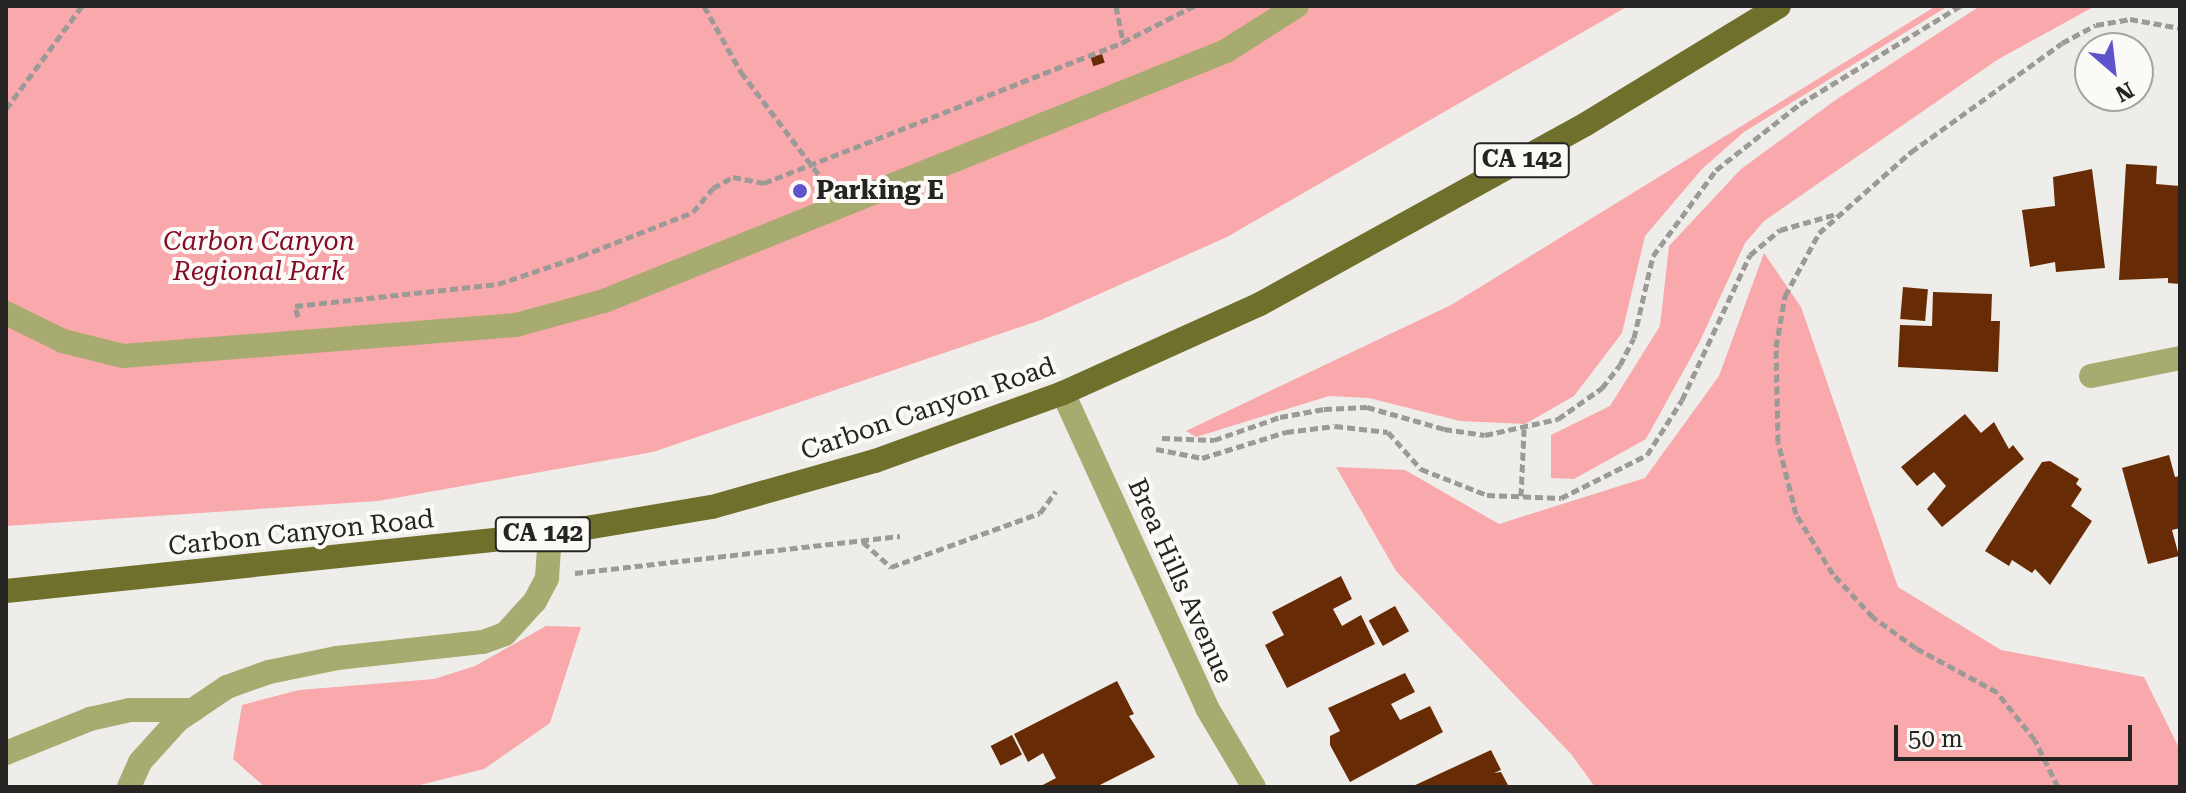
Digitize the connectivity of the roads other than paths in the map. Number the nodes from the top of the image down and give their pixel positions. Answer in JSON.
{"nodes":[{"id":1,"x":1297,"y":6,"type":"edge"},
{"id":2,"x":1779,"y":6,"type":"edge"},
{"id":3,"x":6,"y":313,"type":"edge"},
{"id":4,"x":2180,"y":358,"type":"edge"},
{"id":5,"x":2091,"y":376,"type":"dead end"},
{"id":6,"x":1063,"y":393,"type":"junction"},
{"id":7,"x":550,"y":534,"type":"junction"},
{"id":8,"x":6,"y":591,"type":"edge"},
{"id":9,"x":193,"y":710,"type":"junction"},
{"id":10,"x":6,"y":753,"type":"edge"},
{"id":11,"x":129,"y":787,"type":"edge"},
{"id":12,"x":1254,"y":787,"type":"edge"}],
"edges":[{"from":1,"to":3,"type":"street"},
{"from":2,"to":6,"type":"main road","name":"Carbon Canyon Road","number":"CA 142"},
{"from":4,"to":5,"type":"street"},
{"from":6,"to":7,"type":"main road","name":"Carbon Canyon Road","number":"CA 142"},
{"from":6,"to":12,"type":"street","name":"Brea Hills Avenue"},
{"from":7,"to":8,"type":"main road","name":"Carbon Canyon Road","number":"CA 142"},
{"from":7,"to":9,"type":"street"},
{"from":9,"to":10,"type":"street"},
{"from":9,"to":11,"type":"street"}]}
